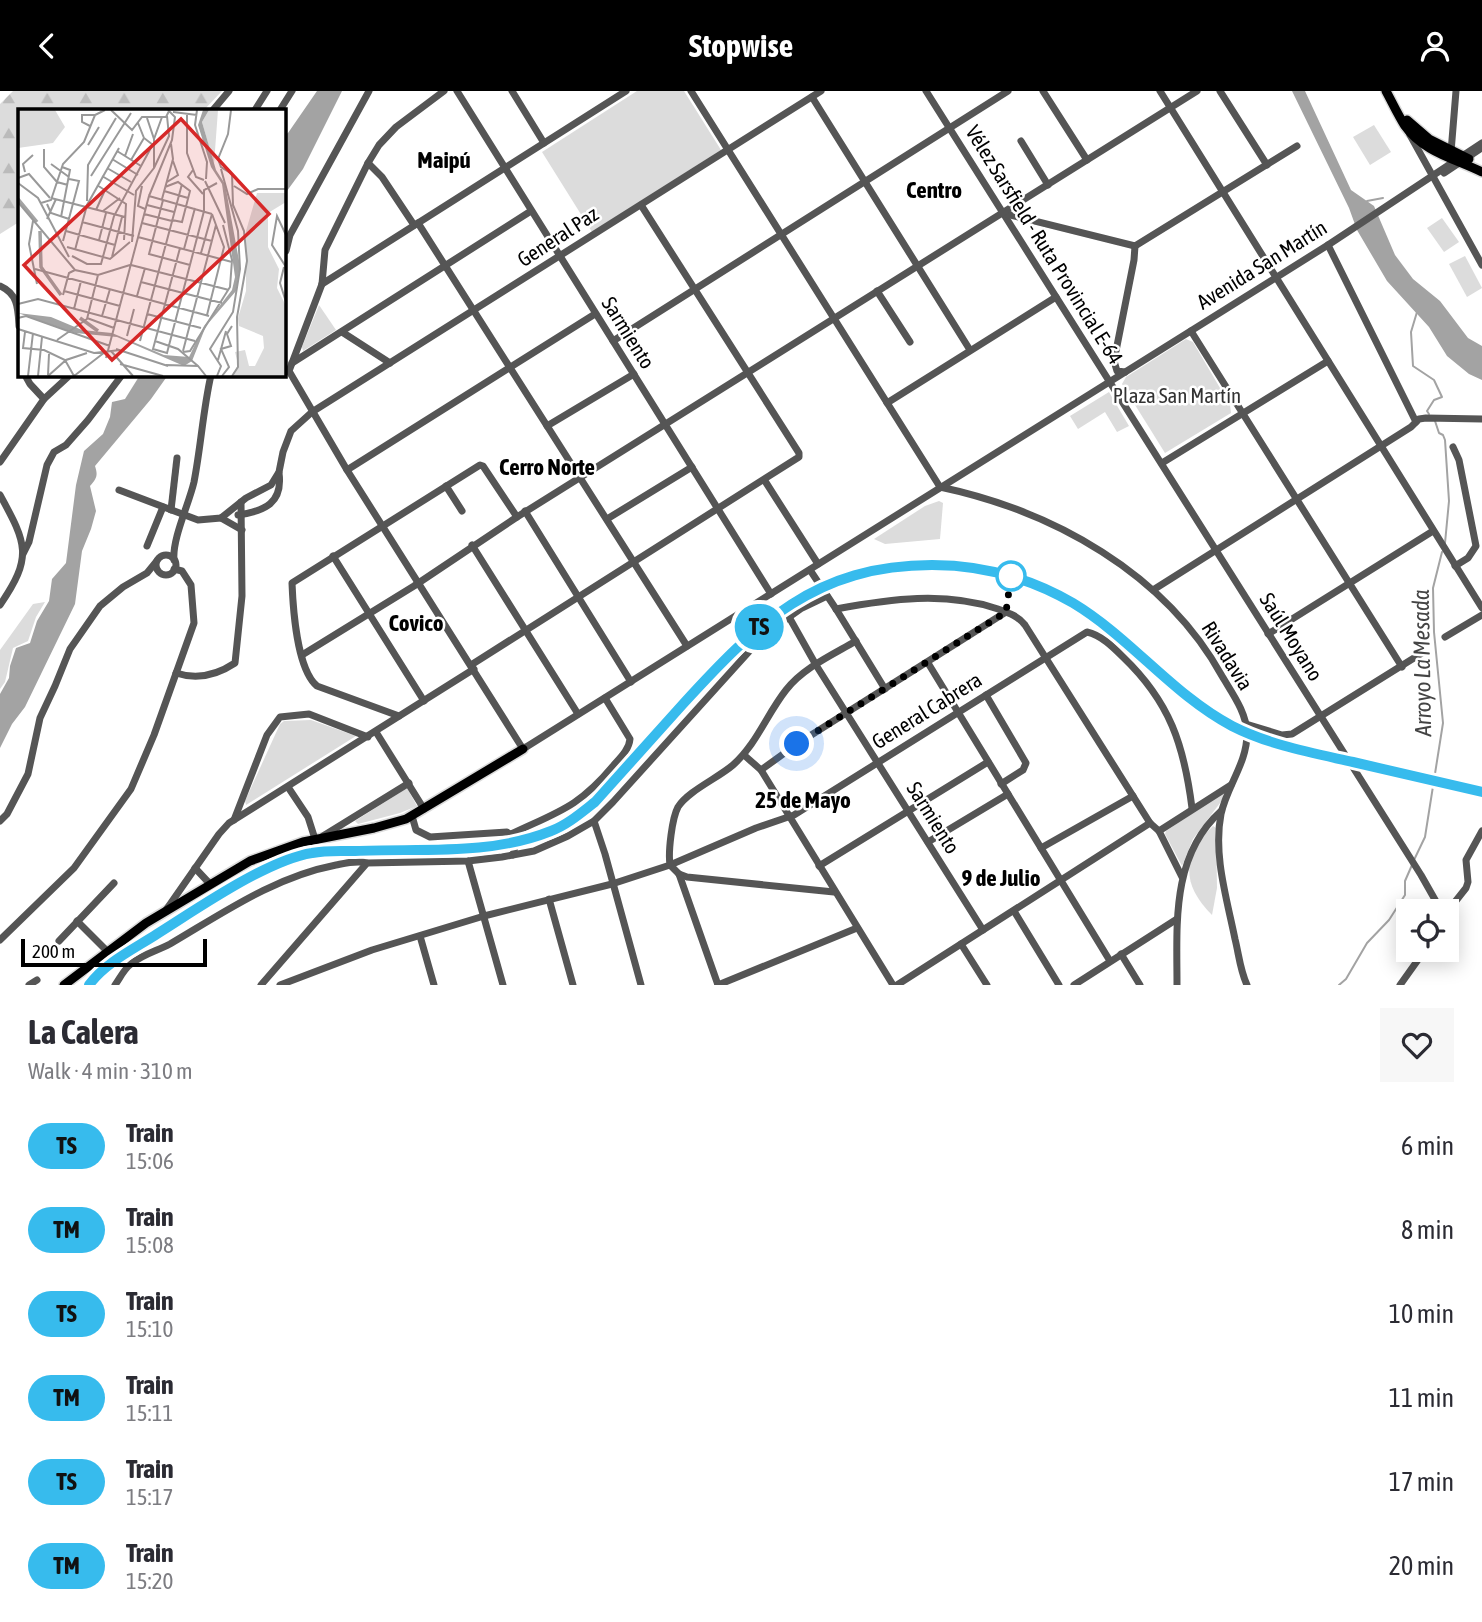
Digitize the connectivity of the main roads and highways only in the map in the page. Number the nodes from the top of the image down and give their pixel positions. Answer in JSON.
{"nodes":[{"id":1,"x":1386,"y":91,"type":"edge"},
{"id":2,"x":1394,"y":106,"type":"junction"},
{"id":3,"x":1459,"y":158,"type":"junction"},
{"id":4,"x":1482,"y":166,"type":"edge"},
{"id":5,"x":1482,"y":172,"type":"edge"},
{"id":6,"x":523,"y":749,"type":"road end"},
{"id":7,"x":64,"y":985,"type":"edge"}],
"edges":[{"from":1,"to":2,"type":"main road"},
{"from":2,"to":3,"type":"main road"},
{"from":2,"to":3,"type":"main road"},
{"from":3,"to":4,"type":"main road"},
{"from":3,"to":5,"type":"main road"},
{"from":6,"to":7,"type":"main road"}]}
